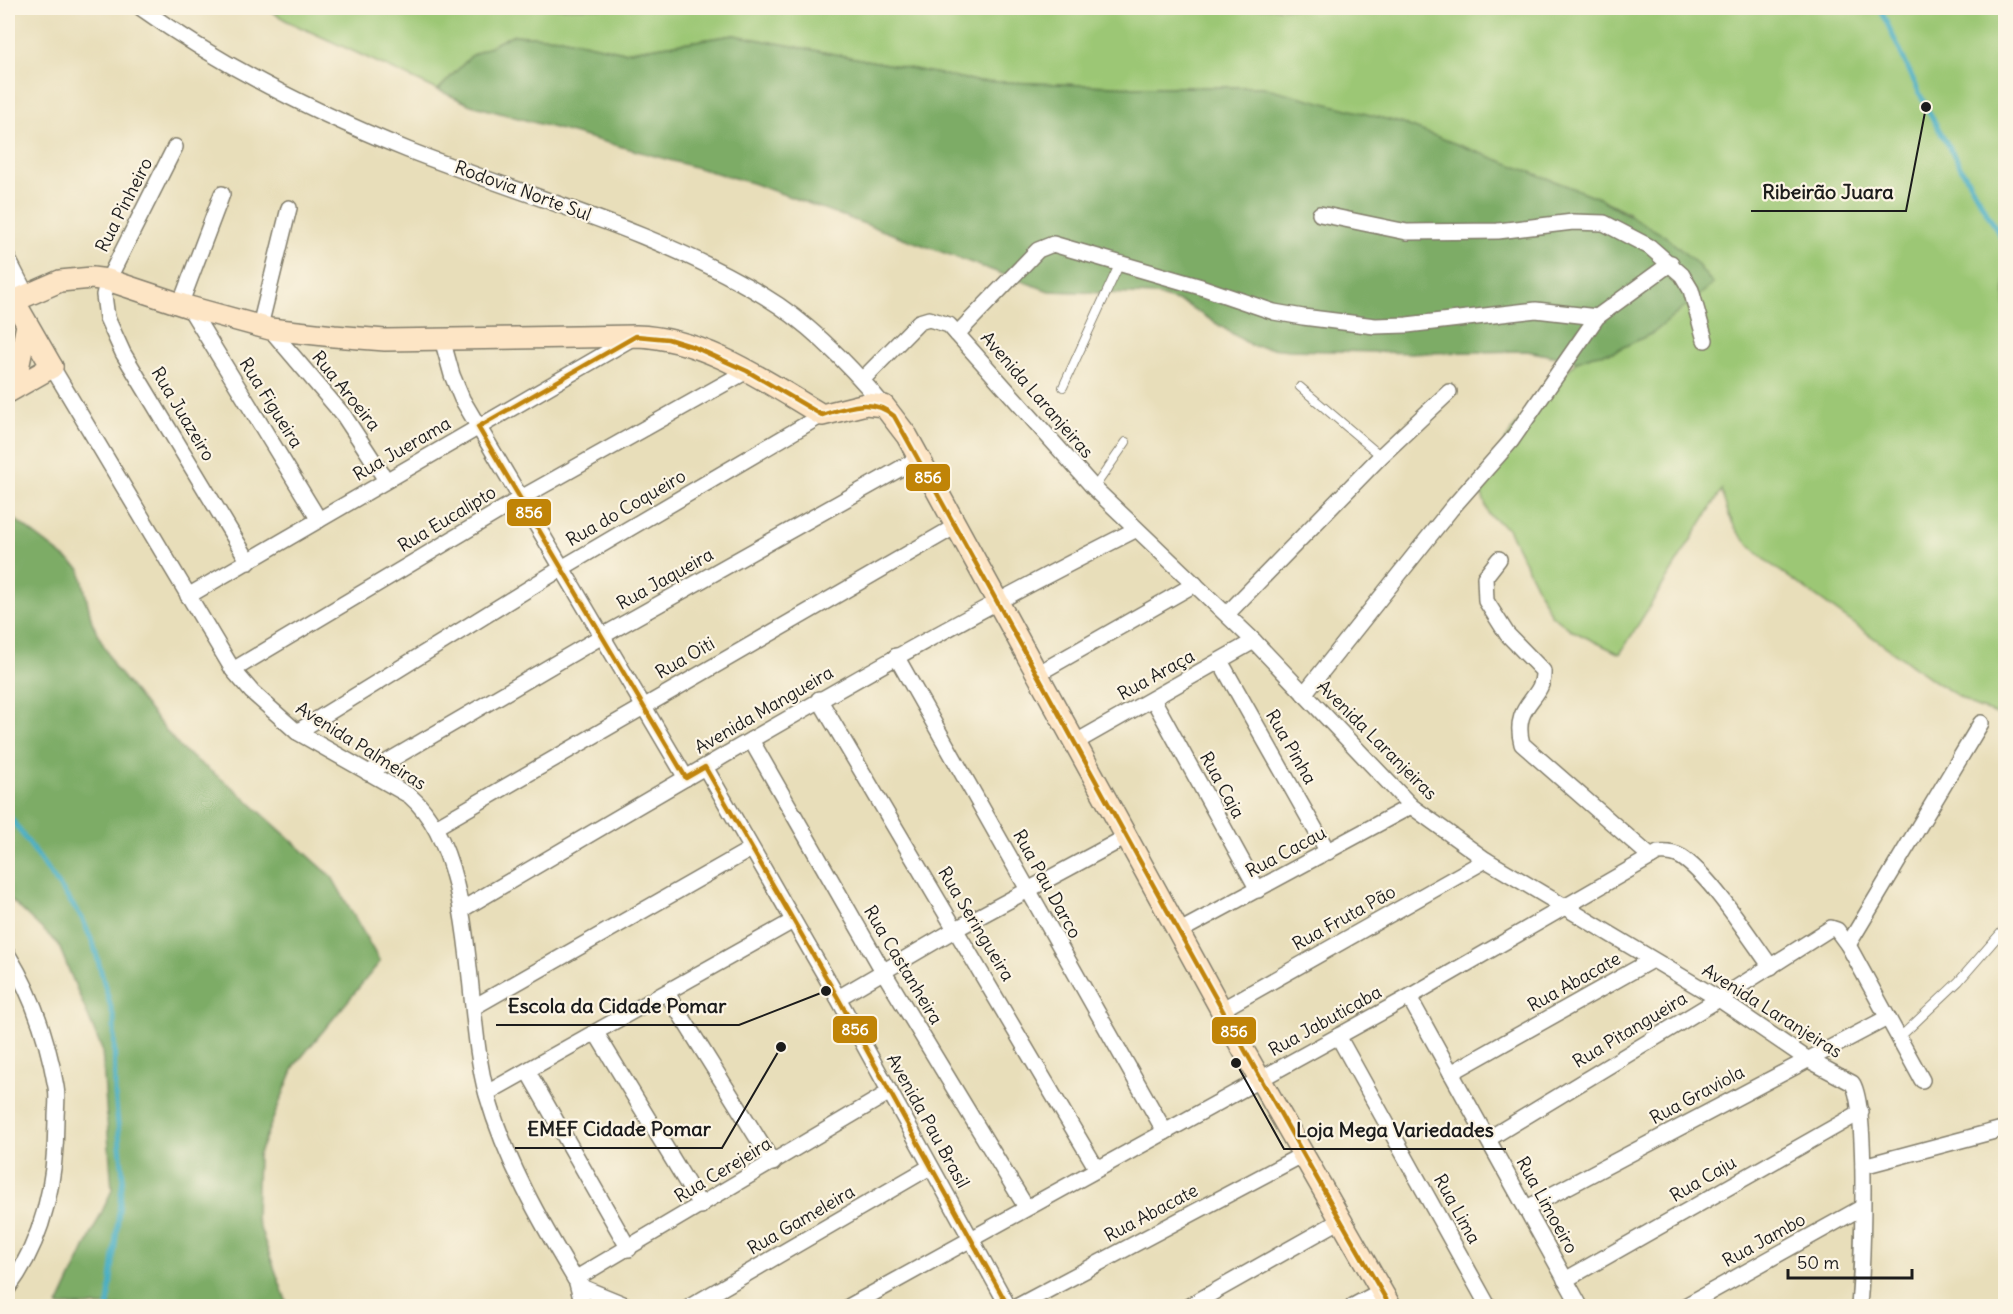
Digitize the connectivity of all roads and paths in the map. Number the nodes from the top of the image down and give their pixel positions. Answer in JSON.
{"nodes":[{"id":1,"x":141,"y":8,"type":"edge"},
{"id":2,"x":175,"y":147,"type":"dead end"},
{"id":3,"x":222,"y":194,"type":"dead end"},
{"id":4,"x":289,"y":208,"type":"dead end"},
{"id":5,"x":1320,"y":214,"type":"dead end"},
{"id":6,"x":8,"y":259,"type":"edge"},
{"id":7,"x":1121,"y":262,"type":"junction"},
{"id":8,"x":1671,"y":263,"type":"junction"},
{"id":9,"x":108,"y":280,"type":"junction"},
{"id":10,"x":16,"y":295,"type":"edge"},
{"id":11,"x":184,"y":306,"type":"junction"},
{"id":12,"x":1597,"y":318,"type":"junction"},
{"id":13,"x":27,"y":325,"type":"junction"},
{"id":14,"x":265,"y":327,"type":"junction"},
{"id":15,"x":957,"y":334,"type":"junction"},
{"id":16,"x":636,"y":336,"type":"junction"},
{"id":17,"x":442,"y":339,"type":"junction"},
{"id":18,"x":1704,"y":340,"type":"dead end"},
{"id":19,"x":52,"y":367,"type":"junction"},
{"id":20,"x":747,"y":371,"type":"junction"},
{"id":21,"x":862,"y":380,"type":"junction"},
{"id":22,"x":1063,"y":387,"type":"dead end"},
{"id":23,"x":1300,"y":387,"type":"dead end"},
{"id":24,"x":10,"y":389,"type":"edge"},
{"id":25,"x":1449,"y":392,"type":"dead end"},
{"id":26,"x":884,"y":406,"type":"junction"},
{"id":27,"x":822,"y":415,"type":"junction"},
{"id":28,"x":478,"y":427,"type":"junction"},
{"id":29,"x":1126,"y":442,"type":"dead end"},
{"id":30,"x":1380,"y":456,"type":"junction"},
{"id":31,"x":920,"y":458,"type":"junction"},
{"id":32,"x":386,"y":480,"type":"junction"},
{"id":33,"x":1094,"y":488,"type":"junction"},
{"id":34,"x":520,"y":498,"type":"junction"},
{"id":35,"x":319,"y":520,"type":"junction"},
{"id":36,"x":956,"y":526,"type":"junction"},
{"id":37,"x":1136,"y":530,"type":"junction"},
{"id":38,"x":1499,"y":559,"type":"dead end"},
{"id":39,"x":249,"y":562,"type":"junction"},
{"id":40,"x":562,"y":568,"type":"junction"},
{"id":41,"x":1195,"y":584,"type":"junction"},
{"id":42,"x":188,"y":596,"type":"junction"},
{"id":43,"x":996,"y":600,"type":"junction"},
{"id":44,"x":1227,"y":614,"type":"junction"},
{"id":45,"x":604,"y":635,"type":"junction"},
{"id":46,"x":1254,"y":641,"type":"junction"},
{"id":47,"x":896,"y":656,"type":"junction"},
{"id":48,"x":1220,"y":661,"type":"junction"},
{"id":49,"x":233,"y":670,"type":"junction"},
{"id":50,"x":1039,"y":673,"type":"junction"},
{"id":51,"x":1304,"y":694,"type":"junction"},
{"id":52,"x":819,"y":699,"type":"junction"},
{"id":53,"x":1153,"y":699,"type":"junction"},
{"id":54,"x":645,"y":704,"type":"junction"},
{"id":55,"x":1981,"y":723,"type":"dead end"},
{"id":56,"x":297,"y":732,"type":"junction"},
{"id":57,"x":752,"y":740,"type":"junction"},
{"id":58,"x":1076,"y":742,"type":"junction"},
{"id":59,"x":705,"y":767,"type":"junction"},
{"id":60,"x":369,"y":773,"type":"junction"},
{"id":61,"x":686,"y":778,"type":"junction"},
{"id":62,"x":1411,"y":806,"type":"junction"},
{"id":63,"x":436,"y":827,"type":"junction"},
{"id":64,"x":1128,"y":836,"type":"junction"},
{"id":65,"x":751,"y":849,"type":"junction"},
{"id":66,"x":1328,"y":852,"type":"junction"},
{"id":67,"x":1655,"y":855,"type":"junction"},
{"id":68,"x":1486,"y":860,"type":"junction"},
{"id":69,"x":1028,"y":890,"type":"junction"},
{"id":70,"x":1258,"y":890,"type":"junction"},
{"id":71,"x":1564,"y":908,"type":"junction"},
{"id":72,"x":461,"y":910,"type":"junction"},
{"id":73,"x":793,"y":921,"type":"junction"},
{"id":74,"x":2006,"y":927,"type":"edge"},
{"id":75,"x":957,"y":929,"type":"junction"},
{"id":76,"x":1180,"y":932,"type":"junction"},
{"id":77,"x":1848,"y":945,"type":"junction"},
{"id":78,"x":8,"y":955,"type":"edge"},
{"id":79,"x":1652,"y":960,"type":"junction"},
{"id":80,"x":1772,"y":967,"type":"junction"},
{"id":81,"x":883,"y":971,"type":"junction"},
{"id":82,"x":667,"y":993,"type":"junction"},
{"id":83,"x":1409,"y":997,"type":"junction"},
{"id":84,"x":838,"y":998,"type":"junction"},
{"id":85,"x":1719,"y":999,"type":"junction"},
{"id":86,"x":474,"y":1007,"type":"junction"},
{"id":87,"x":1221,"y":1010,"type":"junction"},
{"id":88,"x":1887,"y":1018,"type":"junction"},
{"id":89,"x":596,"y":1033,"type":"junction"},
{"id":90,"x":1338,"y":1036,"type":"junction"},
{"id":91,"x":1899,"y":1038,"type":"junction"},
{"id":92,"x":1807,"y":1059,"type":"junction"},
{"id":93,"x":528,"y":1072,"type":"junction"},
{"id":94,"x":1451,"y":1073,"type":"junction"},
{"id":95,"x":1259,"y":1079,"type":"junction"},
{"id":96,"x":1922,"y":1080,"type":"dead end"},
{"id":97,"x":890,"y":1092,"type":"junction"},
{"id":98,"x":487,"y":1093,"type":"junction"},
{"id":99,"x":1861,"y":1112,"type":"junction"},
{"id":100,"x":2006,"y":1128,"type":"edge"},
{"id":101,"x":1166,"y":1132,"type":"junction"},
{"id":102,"x":1488,"y":1139,"type":"junction"},
{"id":103,"x":1302,"y":1155,"type":"junction"},
{"id":104,"x":773,"y":1163,"type":"junction"},
{"id":105,"x":1863,"y":1166,"type":"junction"},
{"id":106,"x":930,"y":1167,"type":"junction"},
{"id":107,"x":1097,"y":1169,"type":"junction"},
{"id":108,"x":701,"y":1206,"type":"junction"},
{"id":109,"x":1026,"y":1207,"type":"junction"},
{"id":110,"x":1527,"y":1208,"type":"junction"},
{"id":111,"x":1861,"y":1208,"type":"junction"},
{"id":112,"x":1341,"y":1220,"type":"junction"},
{"id":113,"x":971,"y":1238,"type":"junction"},
{"id":114,"x":629,"y":1249,"type":"junction"},
{"id":115,"x":1565,"y":1280,"type":"junction"},
{"id":116,"x":576,"y":1281,"type":"junction"},
{"id":117,"x":8,"y":1288,"type":"edge"},
{"id":118,"x":1386,"y":1299,"type":"edge"},
{"id":119,"x":1857,"y":1305,"type":"edge"},
{"id":120,"x":584,"y":1306,"type":"edge"},
{"id":121,"x":628,"y":1306,"type":"edge"},
{"id":122,"x":691,"y":1306,"type":"edge"},
{"id":123,"x":850,"y":1306,"type":"edge"},
{"id":124,"x":1008,"y":1306,"type":"edge"},
{"id":125,"x":1018,"y":1306,"type":"edge"},
{"id":126,"x":1189,"y":1306,"type":"edge"},
{"id":127,"x":1353,"y":1306,"type":"edge"},
{"id":128,"x":1488,"y":1306,"type":"edge"},
{"id":129,"x":1580,"y":1306,"type":"edge"},
{"id":130,"x":1685,"y":1306,"type":"edge"}],
"edges":[{"from":1,"to":21,"type":"street","name":"Rodovia Norte Sul"},
{"from":2,"to":9,"type":"street","name":"Rua Pinheiro"},
{"from":3,"to":11,"type":"street"},
{"from":4,"to":14,"type":"street"},
{"from":5,"to":8,"type":"street"},
{"from":6,"to":10,"type":"street"},
{"from":7,"to":12,"type":"street"},
{"from":7,"to":15,"type":"street"},
{"from":7,"to":22,"type":"lane"},
{"from":8,"to":12,"type":"street"},
{"from":8,"to":18,"type":"street"},
{"from":9,"to":10,"type":"street"},
{"from":9,"to":11,"type":"street"},
{"from":9,"to":39,"type":"street","name":"Rua Juazeiro"},
{"from":10,"to":13,"type":"street"},
{"from":10,"to":19,"type":"street"},
{"from":11,"to":14,"type":"street"},
{"from":11,"to":35,"type":"street","name":"Rua Figueira"},
{"from":12,"to":51,"type":"street"},
{"from":13,"to":19,"type":"street"},
{"from":13,"to":24,"type":"street"},
{"from":14,"to":17,"type":"street"},
{"from":14,"to":32,"type":"street","name":"Rua Aroeira"},
{"from":15,"to":21,"type":"street","name":"Avenida Laranjeiras"},
{"from":15,"to":33,"type":"street","name":"Avenida Laranjeiras"},
{"from":16,"to":17,"type":"street"},
{"from":16,"to":20,"type":"street"},
{"from":16,"to":28,"type":"street","name":"Rua Juerama"},
{"from":17,"to":28,"type":"street"},
{"from":19,"to":24,"type":"street"},
{"from":19,"to":42,"type":"street","name":"Avenida Palmeiras"},
{"from":20,"to":27,"type":"street"},
{"from":20,"to":34,"type":"street","name":"Rua Eucalipto"},
{"from":21,"to":26,"type":"street","name":"Rodovia Norte Sul"},
{"from":23,"to":30,"type":"lane"},
{"from":25,"to":30,"type":"street"},
{"from":26,"to":27,"type":"street"},
{"from":26,"to":31,"type":"street","name":"Rodovia Norte Sul"},
{"from":27,"to":40,"type":"street","name":"Rua do Coqueiro"},
{"from":28,"to":32,"type":"street","name":"Rua Juerama"},
{"from":28,"to":34,"type":"street"},
{"from":29,"to":33,"type":"lane"},
{"from":30,"to":44,"type":"street"},
{"from":31,"to":36,"type":"street","name":"Rodovia Norte Sul"},
{"from":31,"to":45,"type":"street","name":"Rua Jaqueira"},
{"from":32,"to":35,"type":"street","name":"Rua Juerama"},
{"from":33,"to":37,"type":"street","name":"Avenida Laranjeiras"},
{"from":34,"to":40,"type":"street"},
{"from":34,"to":49,"type":"street","name":"Rua Eucalipto"},
{"from":35,"to":39,"type":"street","name":"Rua Juerama"},
{"from":36,"to":43,"type":"street","name":"Rodovia Norte Sul"},
{"from":36,"to":54,"type":"street","name":"Rua Oiti"},
{"from":37,"to":41,"type":"street","name":"Avenida Laranjeiras"},
{"from":37,"to":43,"type":"street","name":"Avenida Mangueira"},
{"from":38,"to":67,"type":"street"},
{"from":39,"to":42,"type":"street","name":"Rua Juerama"},
{"from":40,"to":45,"type":"street"},
{"from":40,"to":56,"type":"street","name":"Rua do Coqueiro"},
{"from":41,"to":44,"type":"street","name":"Avenida Laranjeiras"},
{"from":41,"to":50,"type":"street"},
{"from":42,"to":49,"type":"street","name":"Avenida Palmeiras"},
{"from":43,"to":47,"type":"street","name":"Avenida Mangueira"},
{"from":43,"to":50,"type":"street","name":"Rodovia Norte Sul"},
{"from":44,"to":46,"type":"street","name":"Avenida Laranjeiras"},
{"from":45,"to":54,"type":"street"},
{"from":45,"to":60,"type":"street","name":"Rua Jaqueira"},
{"from":46,"to":48,"type":"street","name":"Rua Araça"},
{"from":46,"to":51,"type":"street","name":"Avenida Laranjeiras"},
{"from":47,"to":52,"type":"street","name":"Avenida Mangueira"},
{"from":47,"to":69,"type":"street","name":"Rua Pau Darco"},
{"from":48,"to":53,"type":"street","name":"Rua Araça"},
{"from":48,"to":66,"type":"street","name":"Rua Pinha"},
{"from":49,"to":56,"type":"street","name":"Avenida Palmeiras"},
{"from":50,"to":58,"type":"street","name":"Rodovia Norte Sul"},
{"from":51,"to":62,"type":"street","name":"Avenida Laranjeiras"},
{"from":52,"to":57,"type":"street","name":"Avenida Mangueira"},
{"from":52,"to":75,"type":"street","name":"Rua Seringueira"},
{"from":53,"to":58,"type":"street","name":"Rua Araça"},
{"from":53,"to":70,"type":"street","name":"Rua Caja"},
{"from":54,"to":61,"type":"street"},
{"from":54,"to":63,"type":"street","name":"Rua Oiti"},
{"from":55,"to":77,"type":"street"},
{"from":56,"to":60,"type":"street","name":"Avenida Palmeiras"},
{"from":57,"to":59,"type":"street","name":"Avenida Mangueira"},
{"from":57,"to":81,"type":"street","name":"Rua Castanheira"},
{"from":58,"to":64,"type":"street","name":"Rodovia Norte Sul"},
{"from":59,"to":61,"type":"street","name":"Avenida Mangueira"},
{"from":59,"to":65,"type":"street","name":"Avenida Pau Brasil"},
{"from":60,"to":63,"type":"street","name":"Avenida Palmeiras"},
{"from":61,"to":72,"type":"street","name":"Avenida Mangueira"},
{"from":62,"to":66,"type":"street","name":"Rua Cacau"},
{"from":62,"to":68,"type":"street","name":"Avenida Laranjeiras"},
{"from":63,"to":72,"type":"street","name":"Avenida Palmeiras"},
{"from":64,"to":69,"type":"street"},
{"from":64,"to":76,"type":"street","name":"Rodovia Norte Sul"},
{"from":65,"to":73,"type":"street","name":"Avenida Pau Brasil"},
{"from":65,"to":86,"type":"street"},
{"from":66,"to":70,"type":"street","name":"Rua Cacau"},
{"from":67,"to":71,"type":"street","name":"Rua Jabuticaba"},
{"from":67,"to":80,"type":"street"},
{"from":68,"to":71,"type":"street","name":"Avenida Laranjeiras"},
{"from":68,"to":87,"type":"street","name":"Rua Fruta Pão"},
{"from":69,"to":75,"type":"street"},
{"from":69,"to":101,"type":"street","name":"Rua Pau Darco"},
{"from":70,"to":76,"type":"street","name":"Rua Cacau"},
{"from":71,"to":79,"type":"street","name":"Avenida Laranjeiras"},
{"from":71,"to":83,"type":"street","name":"Rua Jabuticaba"},
{"from":72,"to":86,"type":"street","name":"Avenida Palmeiras"},
{"from":73,"to":82,"type":"street"},
{"from":73,"to":84,"type":"street","name":"Avenida Pau Brasil"},
{"from":74,"to":91,"type":"lane"},
{"from":75,"to":81,"type":"street"},
{"from":75,"to":107,"type":"street","name":"Rua Seringueira"},
{"from":76,"to":87,"type":"street","name":"Rodovia Norte Sul"},
{"from":77,"to":80,"type":"street","name":"Rua Pitangueira"},
{"from":77,"to":88,"type":"street"},
{"from":78,"to":117,"type":"street"},
{"from":79,"to":85,"type":"street","name":"Avenida Laranjeiras"},
{"from":79,"to":94,"type":"street","name":"Rua Abacate"},
{"from":80,"to":85,"type":"street","name":"Rua Pitangueira"},
{"from":81,"to":84,"type":"street"},
{"from":81,"to":109,"type":"street","name":"Rua Castanheira"},
{"from":82,"to":89,"type":"street"},
{"from":82,"to":104,"type":"street"},
{"from":83,"to":90,"type":"street","name":"Rua Jabuticaba"},
{"from":83,"to":94,"type":"street","name":"Rua Limoeiro"},
{"from":84,"to":97,"type":"street","name":"Avenida Pau Brasil"},
{"from":85,"to":92,"type":"street","name":"Avenida Laranjeiras"},
{"from":85,"to":102,"type":"street","name":"Rua Pitangueira"},
{"from":86,"to":98,"type":"street","name":"Avenida Palmeiras"},
{"from":87,"to":95,"type":"street","name":"Rodovia Norte Sul"},
{"from":88,"to":91,"type":"street"},
{"from":88,"to":92,"type":"street","name":"Rua Graviola"},
{"from":89,"to":93,"type":"street"},
{"from":89,"to":108,"type":"street"},
{"from":90,"to":95,"type":"street","name":"Rua Jabuticaba"},
{"from":90,"to":128,"type":"street","name":"Rua Lima"},
{"from":91,"to":96,"type":"street"},
{"from":92,"to":99,"type":"street","name":"Avenida Laranjeiras"},
{"from":92,"to":110,"type":"street","name":"Rua Graviola"},
{"from":93,"to":98,"type":"street"},
{"from":93,"to":114,"type":"street"},
{"from":94,"to":102,"type":"street","name":"Rua Limoeiro"},
{"from":95,"to":101,"type":"street","name":"Rua Jabuticaba"},
{"from":95,"to":103,"type":"street","name":"Rodovia Norte Sul"},
{"from":97,"to":104,"type":"street","name":"Rua Cerejeira"},
{"from":97,"to":106,"type":"street","name":"Avenida Pau Brasil"},
{"from":98,"to":116,"type":"street","name":"Avenida Palmeiras"},
{"from":99,"to":105,"type":"street","name":"Avenida Laranjeiras"},
{"from":99,"to":115,"type":"street","name":"Rua Caju"},
{"from":100,"to":105,"type":"street"},
{"from":101,"to":107,"type":"street","name":"Rua Jabuticaba"},
{"from":102,"to":110,"type":"street","name":"Rua Limoeiro"},
{"from":103,"to":112,"type":"street","name":"Rodovia Norte Sul"},
{"from":103,"to":125,"type":"street","name":"Rua Abacate"},
{"from":104,"to":108,"type":"street","name":"Rua Cerejeira"},
{"from":105,"to":111,"type":"street","name":"Avenida Laranjeiras"},
{"from":106,"to":113,"type":"street","name":"Avenida Pau Brasil"},
{"from":106,"to":122,"type":"street","name":"Rua Gameleira"},
{"from":107,"to":109,"type":"street","name":"Rua Jabuticaba"},
{"from":108,"to":114,"type":"street","name":"Rua Cerejeira"},
{"from":109,"to":113,"type":"street","name":"Rua Jabuticaba"},
{"from":110,"to":115,"type":"street","name":"Rua Limoeiro"},
{"from":111,"to":119,"type":"street","name":"Avenida Laranjeiras"},
{"from":111,"to":130,"type":"street","name":"Rua Jambo"},
{"from":112,"to":118,"type":"street","name":"Rodovia Norte Sul"},
{"from":112,"to":126,"type":"street"},
{"from":113,"to":123,"type":"street","name":"Rua Jabuticaba"},
{"from":113,"to":124,"type":"street","name":"Avenida Pau Brasil"},
{"from":114,"to":116,"type":"street","name":"Rua Cerejeira"},
{"from":115,"to":129,"type":"street","name":"Rua Limoeiro"},
{"from":116,"to":120,"type":"street","name":"Avenida Palmeiras"},
{"from":116,"to":121,"type":"street"},
{"from":118,"to":127,"type":"street"}]}
